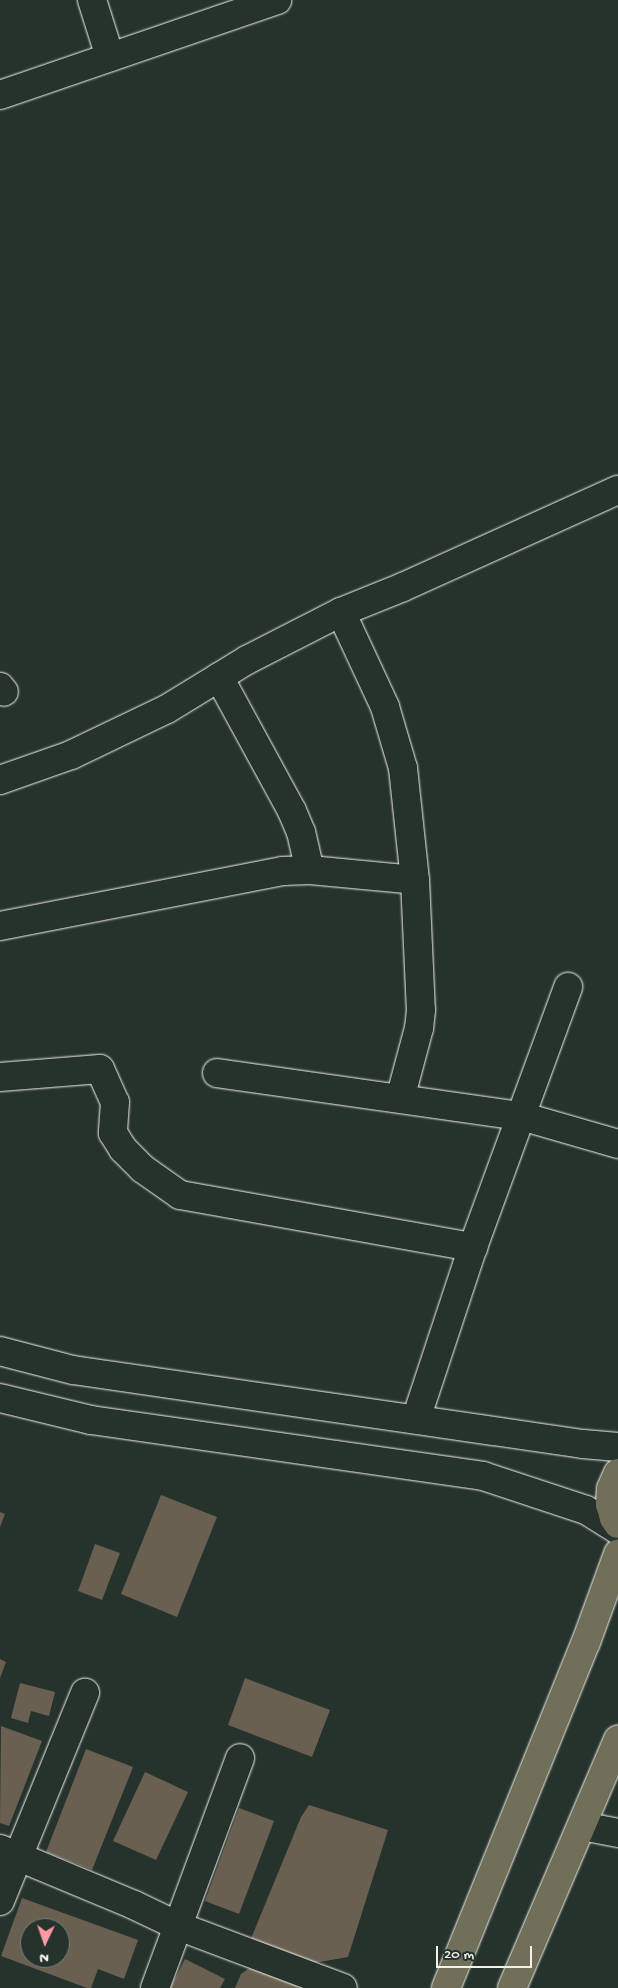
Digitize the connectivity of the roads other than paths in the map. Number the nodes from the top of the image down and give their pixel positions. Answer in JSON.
{"nodes":[{"id":1,"x":92,"y":0,"type":"edge"},
{"id":2,"x":277,"y":0,"type":"edge"},
{"id":3,"x":110,"y":57,"type":"junction"},
{"id":4,"x":0,"y":95,"type":"edge"},
{"id":5,"x":618,"y":490,"type":"edge"},
{"id":6,"x":341,"y":612,"type":"junction"},
{"id":7,"x":219,"y":678,"type":"junction"},
{"id":8,"x":0,"y":780,"type":"edge"},
{"id":9,"x":310,"y":870,"type":"junction"},
{"id":10,"x":415,"y":880,"type":"junction"},
{"id":11,"x":0,"y":926,"type":"edge"},
{"id":12,"x":568,"y":986,"type":"dead end"},
{"id":13,"x":217,"y":1073,"type":"dead end"},
{"id":14,"x":0,"y":1077,"type":"edge"},
{"id":15,"x":400,"y":1099,"type":"junction"},
{"id":16,"x":521,"y":1116,"type":"junction"},
{"id":17,"x":618,"y":1144,"type":"edge"},
{"id":18,"x":473,"y":1247,"type":"junction"},
{"id":19,"x":0,"y":1351,"type":"edge"},
{"id":20,"x":0,"y":1398,"type":"edge"},
{"id":21,"x":416,"y":1420,"type":"junction"},
{"id":22,"x":618,"y":1447,"type":"edge"},
{"id":23,"x":618,"y":1473,"type":"edge"},
{"id":24,"x":618,"y":1524,"type":"edge"},
{"id":25,"x":618,"y":1530,"type":"edge"},
{"id":26,"x":618,"y":1554,"type":"edge"},
{"id":27,"x":85,"y":1693,"type":"dead end"},
{"id":28,"x":618,"y":1740,"type":"edge"},
{"id":29,"x":240,"y":1758,"type":"dead end"},
{"id":30,"x":582,"y":1826,"type":"junction"},
{"id":31,"x":618,"y":1833,"type":"edge"},
{"id":32,"x":9,"y":1853,"type":"edge"},
{"id":33,"x":0,"y":1902,"type":"edge"},
{"id":34,"x":178,"y":1926,"type":"junction"},
{"id":35,"x":155,"y":1988,"type":"edge"},
{"id":36,"x":343,"y":1988,"type":"edge"},
{"id":37,"x":446,"y":1988,"type":"edge"},
{"id":38,"x":512,"y":1988,"type":"edge"}],
"edges":[{"from":1,"to":3,"type":"street"},
{"from":2,"to":3,"type":"street"},
{"from":3,"to":4,"type":"street"},
{"from":5,"to":6,"type":"street"},
{"from":6,"to":7,"type":"street"},
{"from":6,"to":10,"type":"street"},
{"from":7,"to":8,"type":"street"},
{"from":7,"to":9,"type":"street"},
{"from":9,"to":10,"type":"street"},
{"from":9,"to":11,"type":"street"},
{"from":10,"to":15,"type":"street"},
{"from":12,"to":16,"type":"street"},
{"from":13,"to":15,"type":"street"},
{"from":14,"to":18,"type":"street"},
{"from":15,"to":16,"type":"street"},
{"from":16,"to":17,"type":"street"},
{"from":16,"to":18,"type":"street"},
{"from":18,"to":21,"type":"street"},
{"from":19,"to":21,"type":"street"},
{"from":20,"to":25,"type":"street"},
{"from":21,"to":22,"type":"street"},
{"from":23,"to":24,"type":"main road"},
{"from":26,"to":37,"type":"main road"},
{"from":27,"to":32,"type":"street"},
{"from":28,"to":30,"type":"main road"},
{"from":29,"to":34,"type":"street"},
{"from":30,"to":31,"type":"street"},
{"from":30,"to":38,"type":"main road"},
{"from":32,"to":33,"type":"street"},
{"from":32,"to":34,"type":"street"},
{"from":34,"to":35,"type":"street"},
{"from":34,"to":36,"type":"street"}]}
